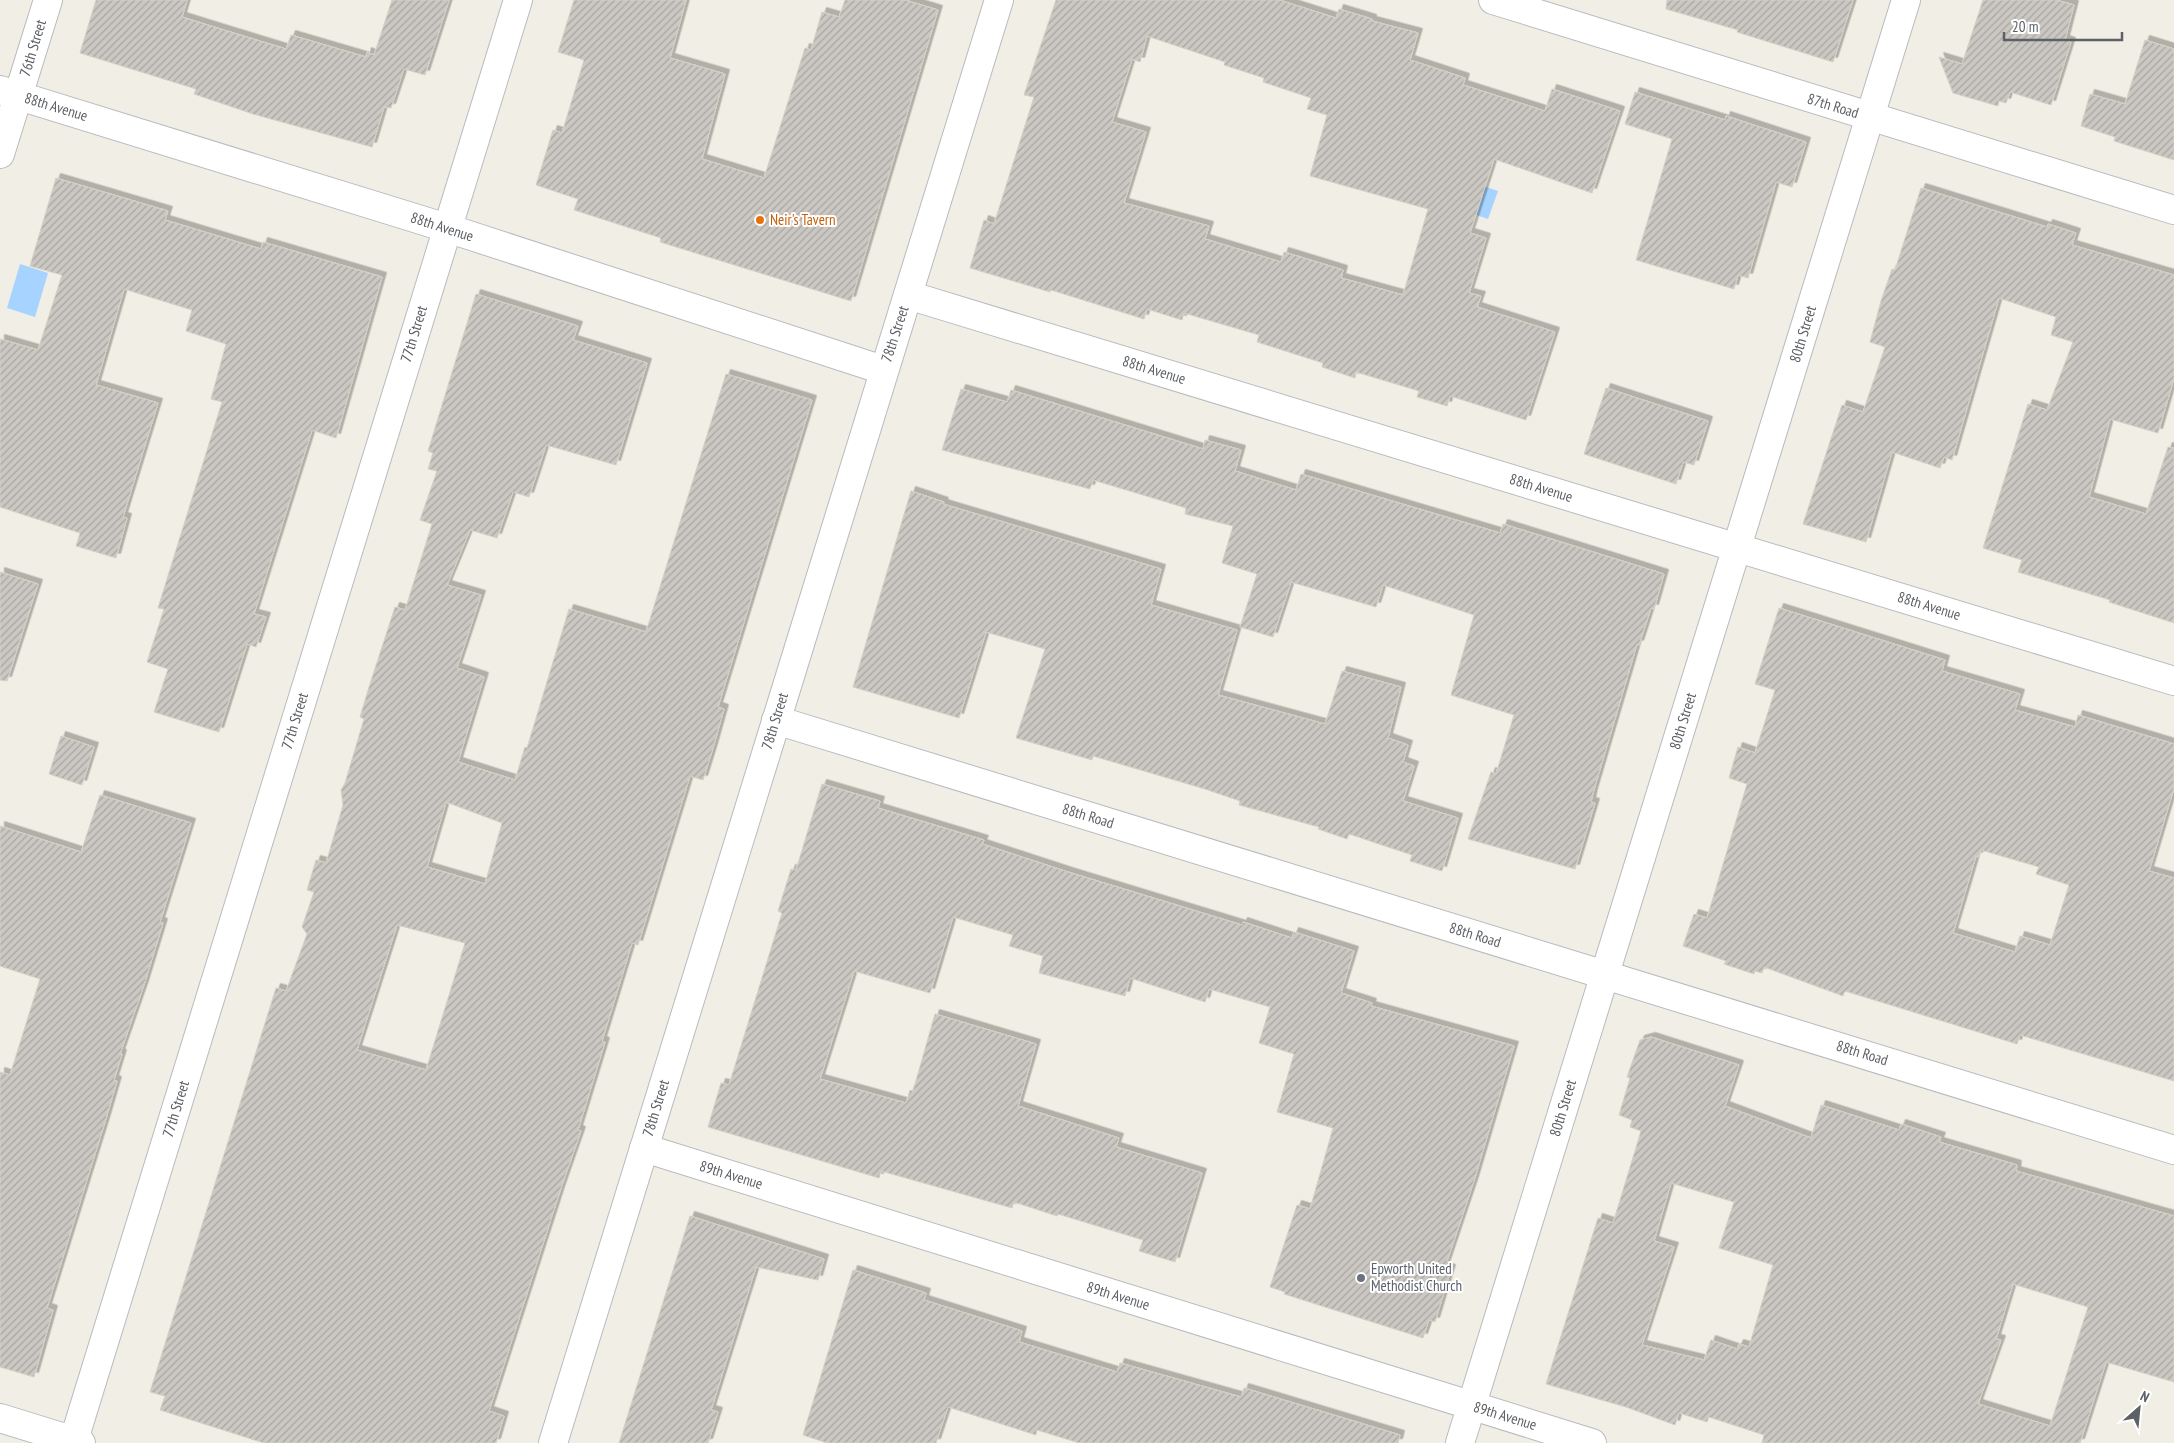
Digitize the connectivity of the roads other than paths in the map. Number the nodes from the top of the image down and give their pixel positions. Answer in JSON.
{"nodes":[{"id":1,"x":48,"y":0,"type":"edge"},
{"id":2,"x":518,"y":0,"type":"edge"},
{"id":3,"x":999,"y":0,"type":"edge"},
{"id":4,"x":1493,"y":0,"type":"edge"},
{"id":5,"x":1906,"y":0,"type":"edge"},
{"id":6,"x":9,"y":93,"type":"edge"},
{"id":7,"x":1870,"y":118,"type":"junction"},
{"id":8,"x":0,"y":154,"type":"edge"},
{"id":9,"x":2174,"y":210,"type":"edge"},
{"id":10,"x":447,"y":228,"type":"junction"},
{"id":11,"x":908,"y":295,"type":"junction"},
{"id":12,"x":883,"y":370,"type":"junction"},
{"id":13,"x":1737,"y":547,"type":"junction"},
{"id":14,"x":2174,"y":681,"type":"edge"},
{"id":15,"x":776,"y":720,"type":"junction"},
{"id":16,"x":1604,"y":975,"type":"junction"},
{"id":17,"x":644,"y":1148,"type":"junction"},
{"id":18,"x":2174,"y":1150,"type":"edge"},
{"id":19,"x":1472,"y":1406,"type":"junction"},
{"id":20,"x":0,"y":1418,"type":"edge"},
{"id":21,"x":76,"y":1442,"type":"edge"},
{"id":22,"x":553,"y":1443,"type":"edge"},
{"id":23,"x":1460,"y":1443,"type":"edge"},
{"id":24,"x":1592,"y":1443,"type":"edge"}],
"edges":[{"from":1,"to":6,"type":"street","name":"76th Street"},
{"from":2,"to":10,"type":"street","name":"77th Street"},
{"from":3,"to":11,"type":"street","name":"78th Street"},
{"from":4,"to":7,"type":"street","name":"87th Road"},
{"from":5,"to":7,"type":"street","name":"80th Street"},
{"from":6,"to":8,"type":"street","name":"76th Street"},
{"from":6,"to":10,"type":"street","name":"88th Avenue"},
{"from":7,"to":9,"type":"street","name":"87th Road"},
{"from":7,"to":13,"type":"street","name":"80th Street"},
{"from":10,"to":12,"type":"street","name":"88th Avenue"},
{"from":10,"to":21,"type":"street","name":"77th Street"},
{"from":11,"to":12,"type":"street","name":"78th Street"},
{"from":11,"to":13,"type":"street","name":"88th Avenue"},
{"from":12,"to":15,"type":"street","name":"78th Street"},
{"from":13,"to":14,"type":"street","name":"88th Avenue"},
{"from":13,"to":16,"type":"street","name":"80th Street"},
{"from":15,"to":16,"type":"street","name":"88th Road"},
{"from":15,"to":17,"type":"street","name":"78th Street"},
{"from":16,"to":18,"type":"street","name":"88th Road"},
{"from":16,"to":19,"type":"street","name":"80th Street"},
{"from":17,"to":19,"type":"street","name":"89th Avenue"},
{"from":17,"to":22,"type":"street","name":"78th Street"},
{"from":19,"to":23,"type":"street","name":"80th Street"},
{"from":19,"to":24,"type":"street","name":"89th Avenue"},
{"from":20,"to":21,"type":"street"}]}
